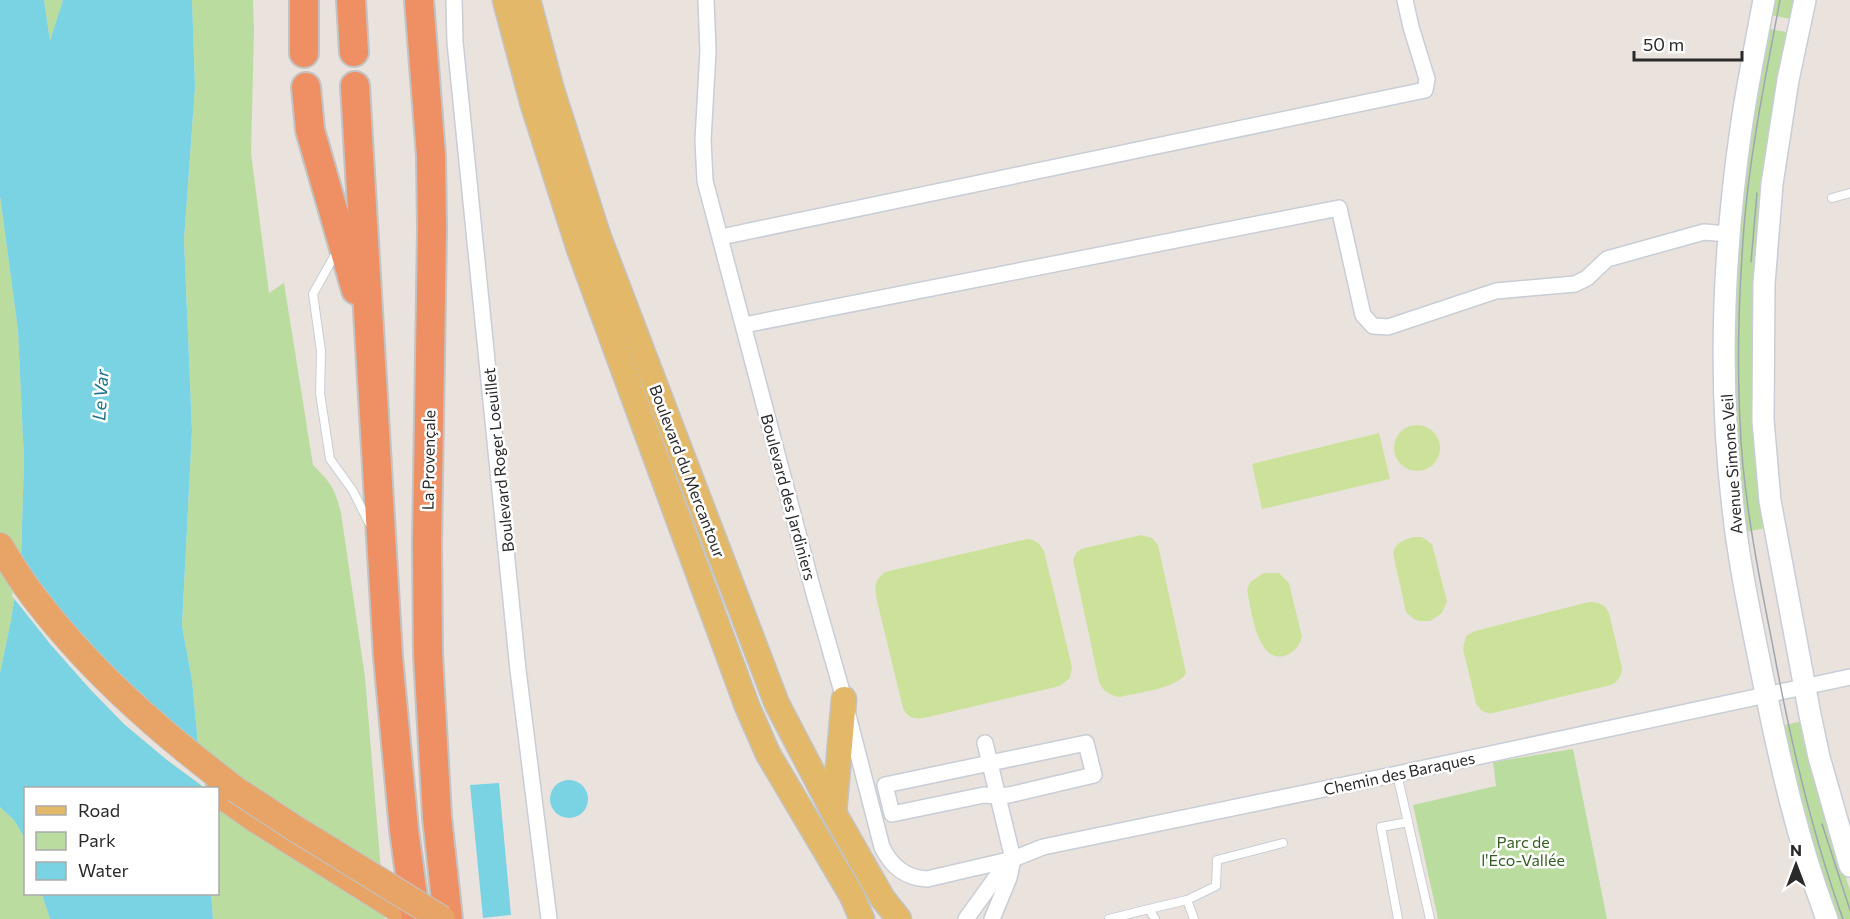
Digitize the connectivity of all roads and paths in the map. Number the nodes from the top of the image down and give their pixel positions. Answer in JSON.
{"nodes":[{"id":1,"x":304,"y":0,"type":"edge"},
{"id":2,"x":351,"y":0,"type":"edge"},
{"id":3,"x":419,"y":0,"type":"edge"},
{"id":4,"x":454,"y":0,"type":"edge"},
{"id":5,"x":505,"y":0,"type":"edge"},
{"id":6,"x":528,"y":0,"type":"edge"},
{"id":7,"x":706,"y":0,"type":"edge"},
{"id":8,"x":1405,"y":0,"type":"edge"},
{"id":9,"x":1764,"y":0,"type":"edge"},
{"id":10,"x":1805,"y":0,"type":"edge"},
{"id":11,"x":354,"y":52,"type":"dead end"},
{"id":12,"x":304,"y":53,"type":"dead end"},
{"id":13,"x":355,"y":86,"type":"dead end"},
{"id":14,"x":306,"y":87,"type":"dead end"},
{"id":15,"x":1850,"y":193,"type":"edge"},
{"id":16,"x":1832,"y":198,"type":"dead end"},
{"id":17,"x":1729,"y":234,"type":"junction"},
{"id":18,"x":720,"y":237,"type":"junction"},
{"id":19,"x":342,"y":242,"type":"junction"},
{"id":20,"x":744,"y":326,"type":"junction"},
{"id":21,"x":370,"y":341,"type":"junction"},
{"id":22,"x":0,"y":546,"type":"edge"},
{"id":23,"x":382,"y":548,"type":"junction"},
{"id":24,"x":0,"y":572,"type":"edge"},
{"id":25,"x":1850,"y":677,"type":"edge"},
{"id":26,"x":1805,"y":687,"type":"junction"},
{"id":27,"x":1766,"y":696,"type":"junction"},
{"id":28,"x":844,"y":699,"type":"junction"},
{"id":29,"x":985,"y":743,"type":"dead end"},
{"id":30,"x":990,"y":764,"type":"junction"},
{"id":31,"x":1397,"y":774,"type":"junction"},
{"id":32,"x":208,"y":787,"type":"edge"},
{"id":33,"x":219,"y":794,"type":"edge"},
{"id":34,"x":998,"y":796,"type":"junction"},
{"id":35,"x":834,"y":813,"type":"junction"},
{"id":36,"x":1408,"y":822,"type":"junction"},
{"id":37,"x":1283,"y":843,"type":"dead end"},
{"id":38,"x":1012,"y":859,"type":"junction"},
{"id":39,"x":1850,"y":866,"type":"edge"},
{"id":40,"x":1187,"y":900,"type":"junction"},
{"id":41,"x":1149,"y":909,"type":"junction"},
{"id":42,"x":415,"y":919,"type":"edge"},
{"id":43,"x":442,"y":919,"type":"edge"},
{"id":44,"x":448,"y":919,"type":"edge"},
{"id":45,"x":549,"y":919,"type":"edge"},
{"id":46,"x":862,"y":919,"type":"edge"},
{"id":47,"x":899,"y":919,"type":"edge"},
{"id":48,"x":966,"y":919,"type":"edge"},
{"id":49,"x":992,"y":919,"type":"edge"},
{"id":50,"x":1109,"y":919,"type":"edge"},
{"id":51,"x":1155,"y":919,"type":"edge"},
{"id":52,"x":1194,"y":919,"type":"edge"},
{"id":53,"x":1398,"y":919,"type":"edge"},
{"id":54,"x":1430,"y":919,"type":"edge"},
{"id":55,"x":1827,"y":919,"type":"edge"}],
"edges":[{"from":1,"to":12,"type":"highway"},
{"from":2,"to":11,"type":"highway"},
{"from":3,"to":44,"type":"highway","name":"La Provençale"},
{"from":4,"to":45,"type":"street","name":"Boulevard Roger Loeuillet"},
{"from":5,"to":46,"type":"main road","name":"Boulevard du Mercantour"},
{"from":6,"to":35,"type":"main road","name":"Boulevard du Mercantour"},
{"from":7,"to":18,"type":"street","name":"Boulevard des Jardiniers"},
{"from":8,"to":18,"type":"street"},
{"from":9,"to":17,"type":"main road","name":"Avenue Simone Veil"},
{"from":10,"to":26,"type":"main road"},
{"from":13,"to":21,"type":"highway"},
{"from":14,"to":19,"type":"highway"},
{"from":15,"to":16,"type":"lane"},
{"from":17,"to":20,"type":"street"},
{"from":17,"to":27,"type":"main road","name":"Avenue Simone Veil"},
{"from":18,"to":20,"type":"street","name":"Boulevard des Jardiniers"},
{"from":19,"to":21,"type":"highway"},
{"from":19,"to":23,"type":"lane"},
{"from":20,"to":28,"type":"street","name":"Boulevard des Jardiniers"},
{"from":21,"to":23,"type":"highway"},
{"from":22,"to":43,"type":"highway","bridge":true},
{"from":23,"to":42,"type":"highway"},
{"from":24,"to":32,"type":"highway"},
{"from":25,"to":26,"type":"street","name":"Chemin des Baraques"},
{"from":26,"to":27,"type":"street","name":"Chemin des Baraques"},
{"from":26,"to":39,"type":"main road"},
{"from":27,"to":31,"type":"street","name":"Chemin des Baraques"},
{"from":27,"to":55,"type":"main road","name":"Avenue Simone Veil"},
{"from":28,"to":35,"type":"main road"},
{"from":28,"to":38,"type":"street","name":"Boulevard des Jardiniers"},
{"from":29,"to":30,"type":"street"},
{"from":30,"to":34,"type":"street"},
{"from":30,"to":34,"type":"street"},
{"from":30,"to":34,"type":"street"},
{"from":31,"to":36,"type":"lane"},
{"from":31,"to":38,"type":"street","name":"Chemin des Baraques"},
{"from":33,"to":42,"type":"highway"},
{"from":34,"to":38,"type":"street"},
{"from":35,"to":47,"type":"main road","name":"Boulevard du Mercantour"},
{"from":36,"to":53,"type":"lane"},
{"from":36,"to":54,"type":"lane"},
{"from":37,"to":40,"type":"lane"},
{"from":38,"to":48,"type":"street"},
{"from":38,"to":49,"type":"street"},
{"from":40,"to":41,"type":"lane"},
{"from":40,"to":52,"type":"lane"},
{"from":41,"to":50,"type":"lane"},
{"from":41,"to":51,"type":"lane"}]}
